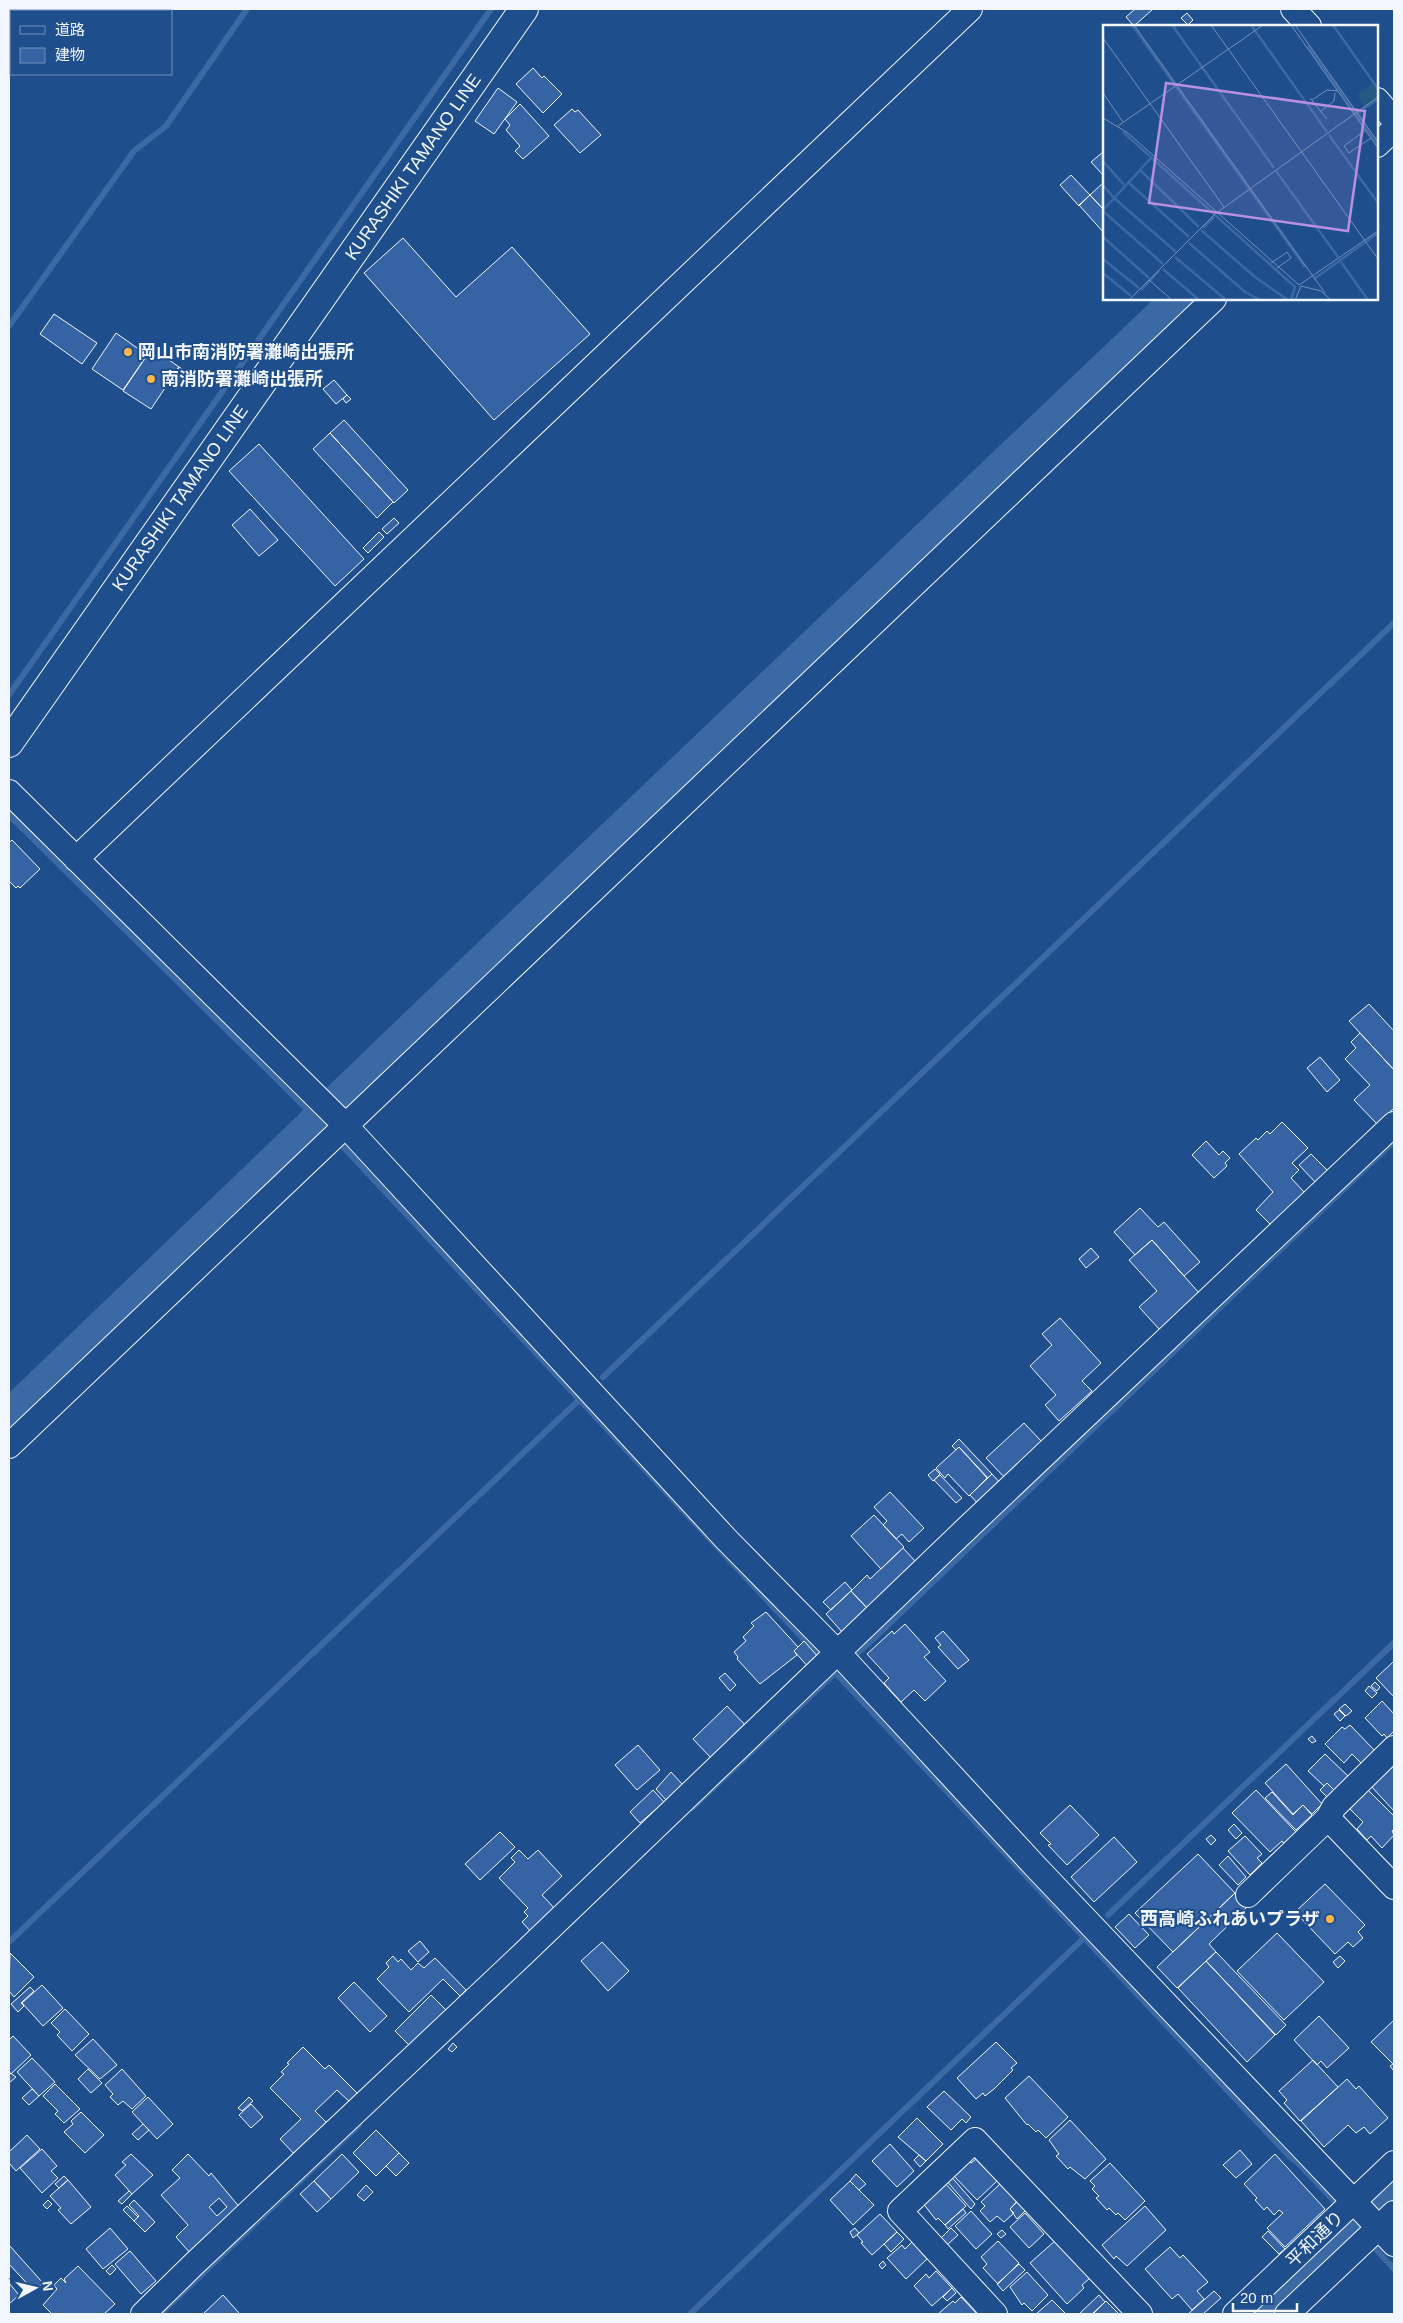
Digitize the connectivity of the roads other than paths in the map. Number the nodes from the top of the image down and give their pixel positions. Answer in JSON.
{"nodes":[{"id":1,"x":524,"y":9,"type":"edge"},
{"id":2,"x":970,"y":9,"type":"edge"},
{"id":3,"x":1293,"y":9,"type":"edge"},
{"id":4,"x":1308,"y":25,"type":"edge"},
{"id":5,"x":1389,"y":116,"type":"edge"},
{"id":6,"x":1378,"y":144,"type":"edge"},
{"id":7,"x":1213,"y":300,"type":"edge"},
{"id":8,"x":9,"y":743,"type":"edge"},
{"id":9,"x":9,"y":792,"type":"edge"},
{"id":10,"x":76,"y":859,"type":"junction"},
{"id":11,"x":1394,"y":1124,"type":"edge"},
{"id":12,"x":339,"y":1130,"type":"junction"},
{"id":13,"x":9,"y":1446,"type":"edge"},
{"id":14,"x":838,"y":1662,"type":"junction"},
{"id":15,"x":1394,"y":1748,"type":"edge"},
{"id":16,"x":1328,"y":1818,"type":"junction"},
{"id":17,"x":1394,"y":1887,"type":"edge"},
{"id":18,"x":1248,"y":1895,"type":"dead end"},
{"id":19,"x":1394,"y":2163,"type":"edge"},
{"id":20,"x":1357,"y":2203,"type":"junction"},
{"id":21,"x":1379,"y":2231,"type":"edge"},
{"id":22,"x":143,"y":2314,"type":"edge"},
{"id":23,"x":995,"y":2314,"type":"edge"},
{"id":24,"x":1140,"y":2314,"type":"edge"},
{"id":25,"x":1235,"y":2314,"type":"edge"},
{"id":26,"x":1287,"y":2314,"type":"edge"}],
"edges":[{"from":1,"to":8,"type":"main road","name":"KURASHIKI TAMANO LINE"},
{"from":2,"to":10,"type":"street"},
{"from":3,"to":4,"type":"street"},
{"from":5,"to":6,"type":"street"},
{"from":7,"to":12,"type":"street"},
{"from":9,"to":10,"type":"street"},
{"from":10,"to":12,"type":"street"},
{"from":11,"to":14,"type":"street"},
{"from":12,"to":13,"type":"street"},
{"from":12,"to":14,"type":"street"},
{"from":14,"to":20,"type":"street"},
{"from":14,"to":22,"type":"street"},
{"from":15,"to":16,"type":"street"},
{"from":16,"to":17,"type":"street"},
{"from":16,"to":18,"type":"street"},
{"from":19,"to":20,"type":"street","name":"平和通り"},
{"from":20,"to":21,"type":"street"},
{"from":20,"to":25,"type":"street","name":"平和通り"},
{"from":21,"to":26,"type":"street"},
{"from":23,"to":24,"type":"street"}]}
